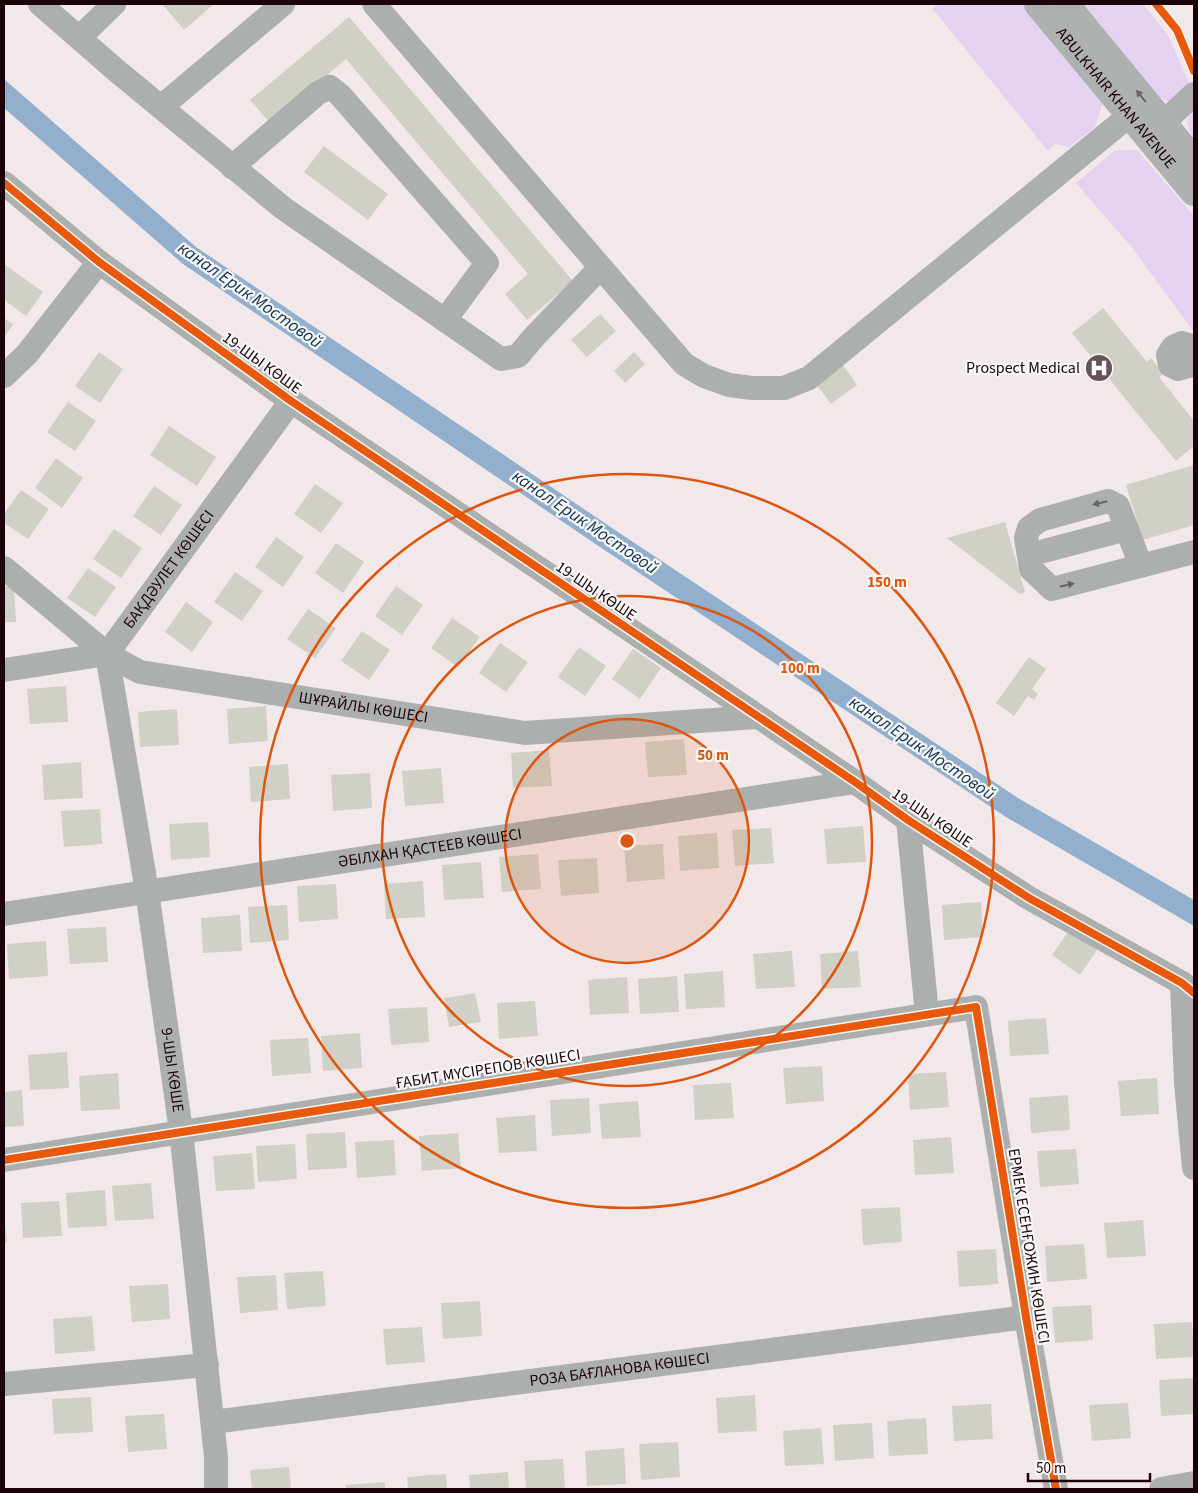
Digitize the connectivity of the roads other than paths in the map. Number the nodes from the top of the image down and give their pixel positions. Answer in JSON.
{"nodes":[{"id":1,"x":40,"y":4,"type":"edge"},
{"id":2,"x":114,"y":4,"type":"edge"},
{"id":3,"x":283,"y":4,"type":"edge"},
{"id":4,"x":374,"y":4,"type":"edge"},
{"id":5,"x":1038,"y":4,"type":"edge"},
{"id":6,"x":1064,"y":4,"type":"edge"},
{"id":7,"x":79,"y":38,"type":"junction"},
{"id":8,"x":1194,"y":94,"type":"edge"},
{"id":9,"x":161,"y":107,"type":"junction"},
{"id":10,"x":1130,"y":115,"type":"junction"},
{"id":11,"x":1163,"y":123,"type":"junction"},
{"id":12,"x":1194,"y":161,"type":"edge"},
{"id":13,"x":232,"y":167,"type":"junction"},
{"id":14,"x":4,"y":183,"type":"edge"},
{"id":15,"x":1194,"y":192,"type":"edge"},
{"id":16,"x":99,"y":262,"type":"junction"},
{"id":17,"x":600,"y":268,"type":"junction"},
{"id":18,"x":445,"y":320,"type":"junction"},
{"id":19,"x":4,"y":376,"type":"edge"},
{"id":20,"x":291,"y":401,"type":"junction"},
{"id":21,"x":1127,"y":529,"type":"junction"},
{"id":22,"x":1194,"y":552,"type":"edge"},
{"id":23,"x":1029,"y":555,"type":"junction"},
{"id":24,"x":1141,"y":566,"type":"junction"},
{"id":25,"x":4,"y":568,"type":"edge"},
{"id":26,"x":108,"y":654,"type":"junction"},
{"id":27,"x":4,"y":670,"type":"edge"},
{"id":28,"x":757,"y":717,"type":"junction"},
{"id":29,"x":855,"y":782,"type":"junction"},
{"id":30,"x":908,"y":820,"type":"junction"},
{"id":31,"x":147,"y":891,"type":"junction"},
{"id":32,"x":4,"y":914,"type":"edge"},
{"id":33,"x":1188,"y":988,"type":"edge"},
{"id":34,"x":976,"y":1008,"type":"joint"},
{"id":35,"x":927,"y":1014,"type":"junction"},
{"id":36,"x":181,"y":1131,"type":"junction"},
{"id":37,"x":4,"y":1160,"type":"edge"},
{"id":38,"x":1194,"y":1168,"type":"edge"},
{"id":39,"x":1026,"y":1317,"type":"junction"},
{"id":40,"x":207,"y":1365,"type":"junction"},
{"id":41,"x":4,"y":1384,"type":"edge"},
{"id":42,"x":213,"y":1422,"type":"junction"},
{"id":43,"x":1194,"y":1483,"type":"edge"},
{"id":44,"x":216,"y":1489,"type":"edge"},
{"id":45,"x":1056,"y":1489,"type":"edge"},
{"id":46,"x":1161,"y":1489,"type":"edge"}],
"edges":[{"from":1,"to":7,"type":"street"},
{"from":2,"to":7,"type":"street"},
{"from":3,"to":9,"type":"street"},
{"from":4,"to":17,"type":"street"},
{"from":5,"to":10,"type":"main road","name":"ABULKHAIR KHAN AVENUE"},
{"from":11,"to":6,"type":"main road","name":"ABULKHAIR KHAN AVENUE","one_way":true},
{"from":7,"to":9,"type":"street"},
{"from":8,"to":11,"type":"street"},
{"from":9,"to":13,"type":"street"},
{"from":10,"to":15,"type":"main road","name":"ABULKHAIR KHAN AVENUE"},
{"from":10,"to":17,"type":"street"},
{"from":11,"to":12,"type":"main road","name":"ABULKHAIR KHAN AVENUE"},
{"from":13,"to":18,"type":"street"},
{"from":13,"to":18,"type":"street"},
{"from":14,"to":16,"type":"street","name":"19-ШЫ КӨШЕ"},
{"from":16,"to":19,"type":"street"},
{"from":16,"to":20,"type":"street","name":"19-ШЫ КӨШЕ"},
{"from":17,"to":18,"type":"street"},
{"from":20,"to":26,"type":"street","name":"БАҚДӘУЛЕТ КӨШЕСI"},
{"from":20,"to":28,"type":"street","name":"19-ШЫ КӨШЕ"},
{"from":21,"to":23,"type":"street"},
{"from":21,"to":23,"type":"street","one_way":true},
{"from":21,"to":24,"type":"street"},
{"from":22,"to":24,"type":"street"},
{"from":23,"to":24,"type":"street","one_way":true},
{"from":25,"to":26,"type":"street","name":"ШҰРАЙЛЫ КӨШЕСІ"},
{"from":26,"to":27,"type":"street"},
{"from":26,"to":28,"type":"street","name":"ШҰРАЙЛЫ КӨШЕСІ"},
{"from":26,"to":31,"type":"street","name":"9-ШЫ КӨШЕ"},
{"from":28,"to":29,"type":"street","name":"19-ШЫ КӨШЕ"},
{"from":29,"to":30,"type":"street","name":"19-ШЫ КӨШЕ"},
{"from":29,"to":31,"type":"street","name":"ӘБІЛХАН ҚАСТЕЕВ КӨШЕСI"},
{"from":30,"to":33,"type":"street","name":"19-ШЫ КӨШЕ"},
{"from":30,"to":35,"type":"street"},
{"from":31,"to":32,"type":"street","name":"ӘБІЛХАН ҚАСТЕЕВ КӨШЕСI"},
{"from":31,"to":36,"type":"street","name":"9-ШЫ КӨШЕ"},
{"from":33,"to":38,"type":"street"},
{"from":34,"to":35,"type":"street","name":"ҒАБИТ МҮСІРЕПОВ КӨШЕСI"},
{"from":34,"to":39,"type":"street","name":"ЕРМЕК ЕСЕНҒОЖИН КӨШЕСІ"},
{"from":35,"to":36,"type":"street","name":"ҒАБИТ МҮСІРЕПОВ КӨШЕСI"},
{"from":36,"to":37,"type":"street","name":"ҒАБИТ МҮСІРЕПОВ КӨШЕСI"},
{"from":36,"to":40,"type":"street","name":"9-ШЫ КӨШЕ"},
{"from":39,"to":42,"type":"street","name":"РОЗА БАҒЛАНОВА КӨШЕСI"},
{"from":39,"to":45,"type":"street","name":"ЕРМЕК ЕСЕНҒОЖИН КӨШЕСІ"},
{"from":40,"to":41,"type":"street"},
{"from":40,"to":42,"type":"street","name":"9-ШЫ КӨШЕ"},
{"from":42,"to":44,"type":"street","name":"9-ШЫ КӨШЕ"},
{"from":43,"to":46,"type":"street"}]}
